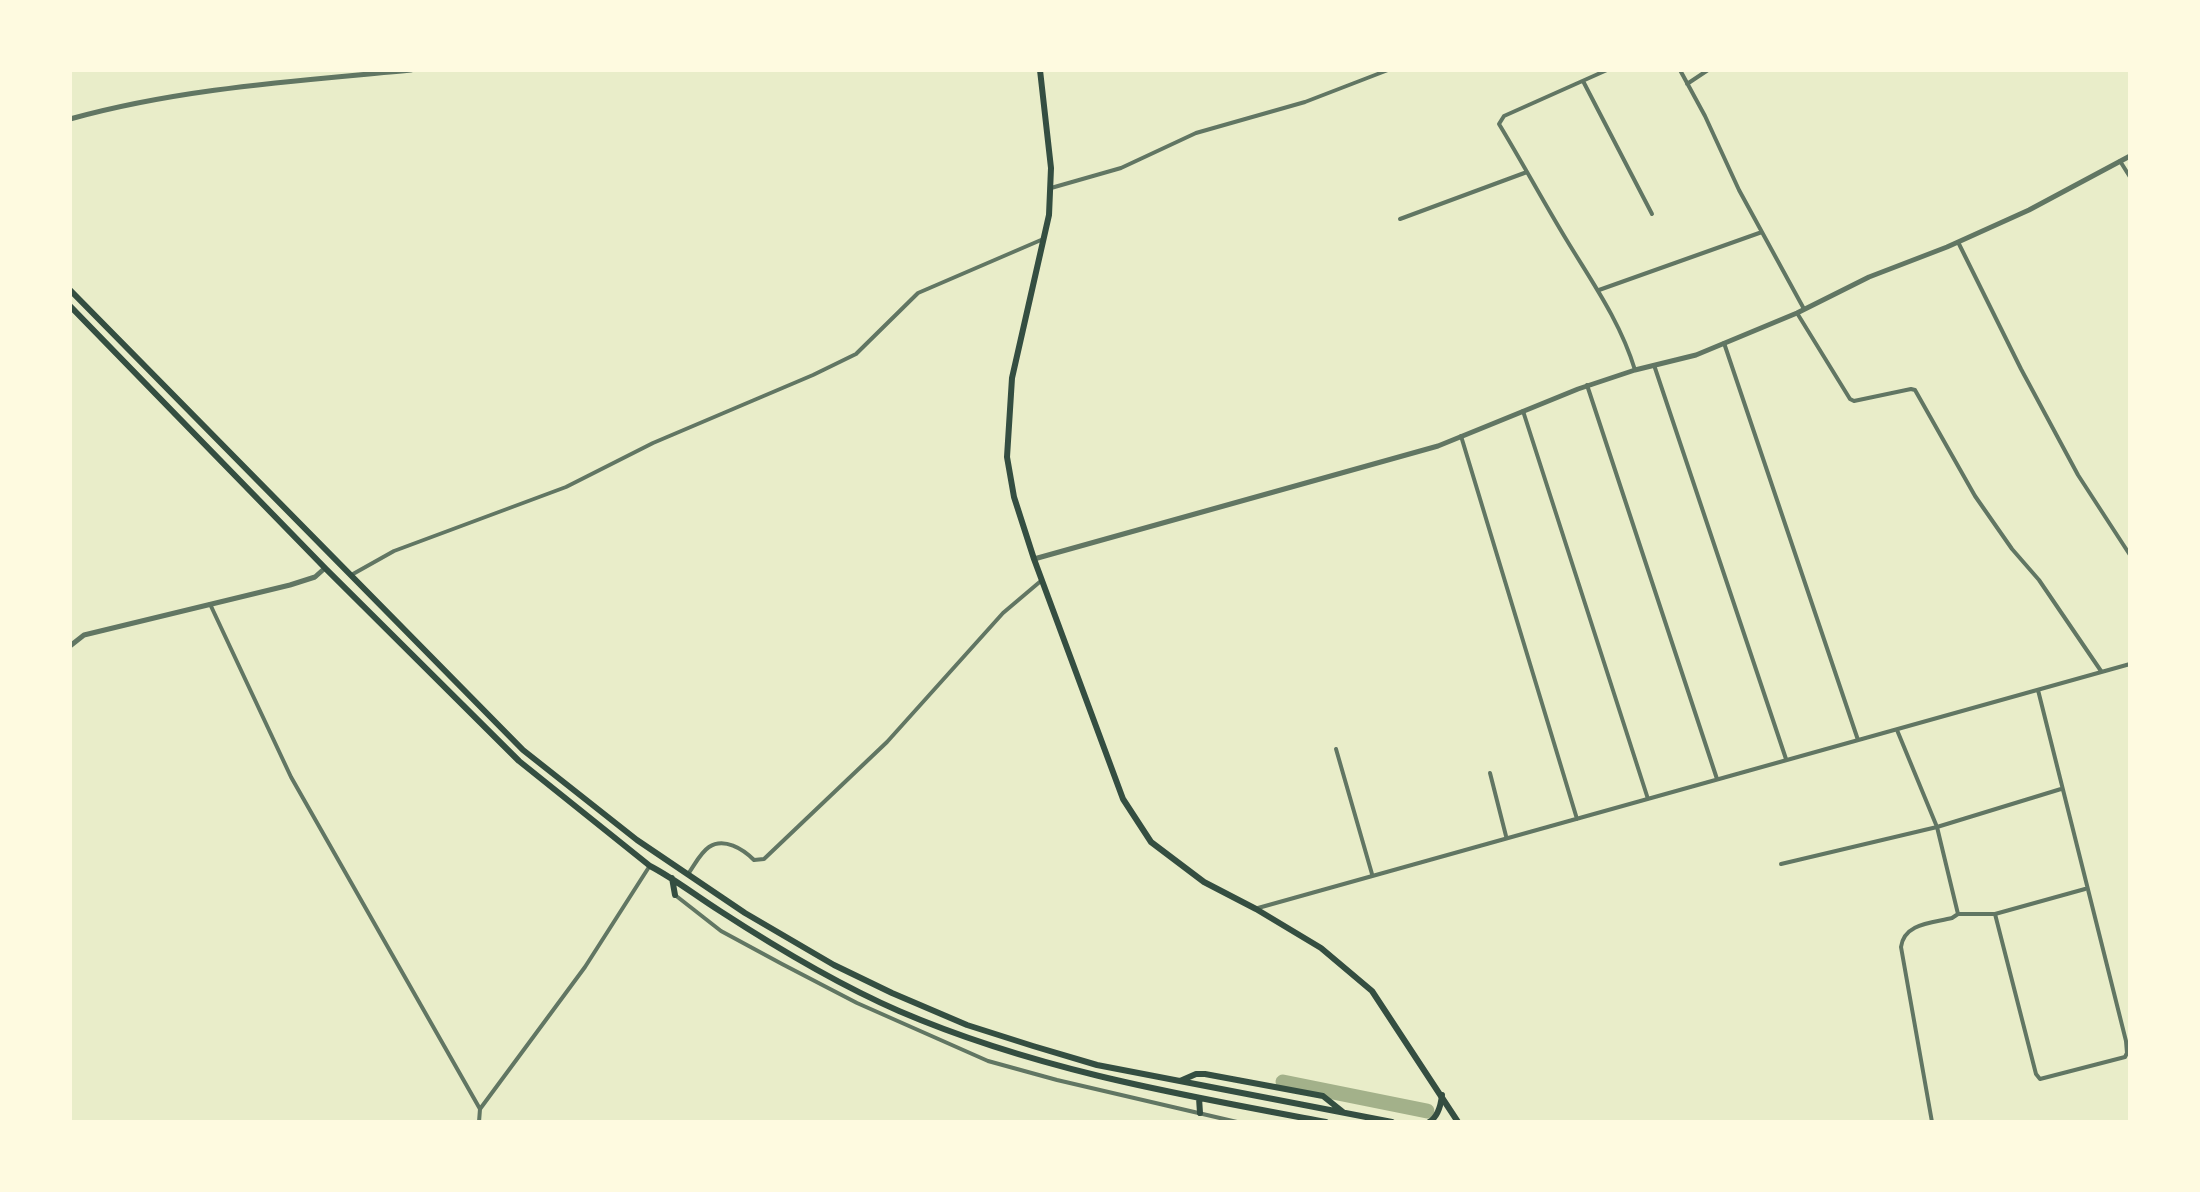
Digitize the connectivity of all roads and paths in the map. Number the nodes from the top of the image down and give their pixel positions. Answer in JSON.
{"nodes":[{"id":1,"x":411,"y":70,"type":"edge"},
{"id":2,"x":1040,"y":70,"type":"edge"},
{"id":3,"x":1388,"y":70,"type":"edge"},
{"id":4,"x":1607,"y":70,"type":"edge"},
{"id":5,"x":1680,"y":70,"type":"edge"},
{"id":6,"x":1708,"y":70,"type":"edge"},
{"id":7,"x":1583,"y":80,"type":"junction"},
{"id":8,"x":1687,"y":84,"type":"junction"},
{"id":9,"x":70,"y":119,"type":"edge"},
{"id":10,"x":2130,"y":156,"type":"edge"},
{"id":11,"x":2120,"y":161,"type":"junction"},
{"id":12,"x":1528,"y":172,"type":"junction"},
{"id":13,"x":2130,"y":177,"type":"edge"},
{"id":14,"x":1051,"y":188,"type":"junction"},
{"id":15,"x":1652,"y":214,"type":"dead end"},
{"id":16,"x":1400,"y":218,"type":"dead end"},
{"id":17,"x":1762,"y":232,"type":"junction"},
{"id":18,"x":1045,"y":238,"type":"junction"},
{"id":19,"x":1958,"y":242,"type":"junction"},
{"id":20,"x":70,"y":290,"type":"edge"},
{"id":21,"x":1599,"y":290,"type":"junction"},
{"id":22,"x":70,"y":306,"type":"edge"},
{"id":23,"x":1800,"y":311,"type":"junction"},
{"id":24,"x":1724,"y":343,"type":"junction"},
{"id":25,"x":1654,"y":365,"type":"junction"},
{"id":26,"x":1635,"y":370,"type":"junction"},
{"id":27,"x":1587,"y":386,"type":"junction"},
{"id":28,"x":1523,"y":411,"type":"junction"},
{"id":29,"x":1460,"y":436,"type":"junction"},
{"id":30,"x":2130,"y":555,"type":"edge"},
{"id":31,"x":1034,"y":559,"type":"junction"},
{"id":32,"x":326,"y":568,"type":"junction"},
{"id":33,"x":351,"y":575,"type":"junction"},
{"id":34,"x":1042,"y":580,"type":"junction"},
{"id":35,"x":210,"y":604,"type":"junction"},
{"id":36,"x":70,"y":646,"type":"edge"},
{"id":37,"x":2130,"y":664,"type":"edge"},
{"id":38,"x":2102,"y":672,"type":"junction"},
{"id":39,"x":2038,"y":690,"type":"junction"},
{"id":40,"x":1896,"y":730,"type":"junction"},
{"id":41,"x":1858,"y":740,"type":"junction"},
{"id":42,"x":1336,"y":749,"type":"dead end"},
{"id":43,"x":1786,"y":760,"type":"junction"},
{"id":44,"x":1490,"y":773,"type":"dead end"},
{"id":45,"x":1718,"y":780,"type":"junction"},
{"id":46,"x":2063,"y":789,"type":"junction"},
{"id":47,"x":1648,"y":799,"type":"junction"},
{"id":48,"x":1578,"y":819,"type":"junction"},
{"id":49,"x":1937,"y":827,"type":"junction"},
{"id":50,"x":1506,"y":839,"type":"junction"},
{"id":51,"x":1780,"y":864,"type":"dead end"},
{"id":52,"x":650,"y":866,"type":"junction"},
{"id":53,"x":688,"y":874,"type":"junction"},
{"id":54,"x":1372,"y":876,"type":"junction"},
{"id":55,"x":672,"y":877,"type":"junction"},
{"id":56,"x":2087,"y":889,"type":"junction"},
{"id":57,"x":675,"y":895,"type":"joint"},
{"id":58,"x":1256,"y":909,"type":"junction"},
{"id":59,"x":1958,"y":914,"type":"junction"},
{"id":60,"x":1995,"y":914,"type":"junction"},
{"id":61,"x":1178,"y":1082,"type":"junction"},
{"id":62,"x":1442,"y":1094,"type":"junction"},
{"id":63,"x":1200,"y":1098,"type":"junction"},
{"id":64,"x":480,"y":1108,"type":"junction"},
{"id":65,"x":1200,"y":1113,"type":"junction"},
{"id":66,"x":1344,"y":1113,"type":"junction"},
{"id":67,"x":479,"y":1122,"type":"edge"},
{"id":68,"x":1237,"y":1122,"type":"edge"},
{"id":69,"x":1326,"y":1122,"type":"edge"},
{"id":70,"x":1392,"y":1122,"type":"edge"},
{"id":71,"x":1429,"y":1122,"type":"edge"},
{"id":72,"x":1458,"y":1122,"type":"edge"},
{"id":73,"x":1932,"y":1122,"type":"edge"}],
"edges":[{"from":1,"to":9,"type":"street"},
{"from":2,"to":14,"type":"main road"},
{"from":3,"to":14,"type":"street"},
{"from":4,"to":7,"type":"street"},
{"from":5,"to":8,"type":"street"},
{"from":6,"to":8,"type":"street"},
{"from":7,"to":12,"type":"street"},
{"from":7,"to":15,"type":"street"},
{"from":8,"to":17,"type":"street"},
{"from":10,"to":11,"type":"street"},
{"from":11,"to":13,"type":"street"},
{"from":11,"to":19,"type":"street"},
{"from":12,"to":16,"type":"street"},
{"from":12,"to":21,"type":"street"},
{"from":14,"to":18,"type":"main road"},
{"from":17,"to":21,"type":"street"},
{"from":17,"to":23,"type":"street"},
{"from":18,"to":31,"type":"main road"},
{"from":18,"to":33,"type":"street"},
{"from":19,"to":23,"type":"street"},
{"from":19,"to":30,"type":"street"},
{"from":20,"to":33,"type":"main road"},
{"from":21,"to":26,"type":"street"},
{"from":22,"to":32,"type":"main road"},
{"from":23,"to":24,"type":"street"},
{"from":23,"to":38,"type":"street"},
{"from":24,"to":25,"type":"street"},
{"from":24,"to":41,"type":"street"},
{"from":25,"to":26,"type":"street"},
{"from":25,"to":43,"type":"street"},
{"from":26,"to":27,"type":"street"},
{"from":27,"to":28,"type":"street"},
{"from":27,"to":45,"type":"street"},
{"from":28,"to":29,"type":"street"},
{"from":28,"to":47,"type":"street"},
{"from":29,"to":31,"type":"street"},
{"from":29,"to":48,"type":"street"},
{"from":31,"to":34,"type":"main road"},
{"from":32,"to":35,"type":"street"},
{"from":32,"to":52,"type":"main road"},
{"from":33,"to":53,"type":"main road"},
{"from":34,"to":53,"type":"street"},
{"from":34,"to":58,"type":"main road"},
{"from":35,"to":36,"type":"street"},
{"from":35,"to":64,"type":"street"},
{"from":37,"to":38,"type":"street"},
{"from":38,"to":39,"type":"street"},
{"from":39,"to":40,"type":"street"},
{"from":39,"to":46,"type":"street"},
{"from":40,"to":41,"type":"street"},
{"from":40,"to":49,"type":"street"},
{"from":41,"to":43,"type":"street"},
{"from":42,"to":54,"type":"street"},
{"from":43,"to":45,"type":"street"},
{"from":44,"to":50,"type":"street"},
{"from":45,"to":47,"type":"street"},
{"from":46,"to":49,"type":"street"},
{"from":46,"to":56,"type":"street"},
{"from":47,"to":48,"type":"street"},
{"from":48,"to":50,"type":"street"},
{"from":49,"to":51,"type":"street"},
{"from":49,"to":59,"type":"street"},
{"from":50,"to":54,"type":"street"},
{"from":52,"to":55,"type":"main road"},
{"from":52,"to":64,"type":"street"},
{"from":53,"to":61,"type":"main road"},
{"from":54,"to":58,"type":"street"},
{"from":55,"to":57,"type":"main road"},
{"from":55,"to":63,"type":"main road"},
{"from":56,"to":60,"type":"street"},
{"from":56,"to":60,"type":"street"},
{"from":57,"to":65,"type":"street"},
{"from":58,"to":62,"type":"main road"},
{"from":59,"to":60,"type":"street"},
{"from":59,"to":73,"type":"street"},
{"from":61,"to":66,"type":"main road"},
{"from":61,"to":66,"type":"main road"},
{"from":62,"to":71,"type":"main road"},
{"from":62,"to":72,"type":"main road"},
{"from":63,"to":65,"type":"main road"},
{"from":63,"to":69,"type":"main road"},
{"from":64,"to":67,"type":"street"},
{"from":65,"to":68,"type":"street"},
{"from":66,"to":70,"type":"main road"}]}
